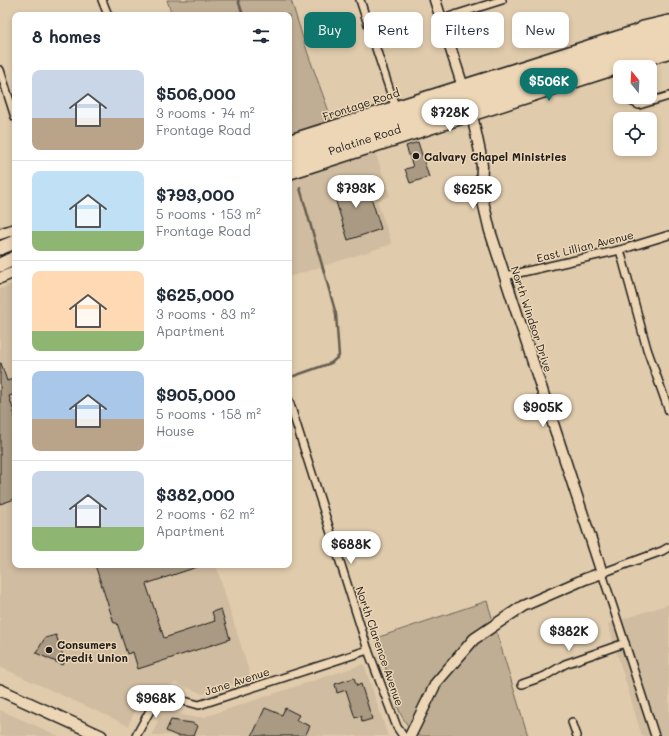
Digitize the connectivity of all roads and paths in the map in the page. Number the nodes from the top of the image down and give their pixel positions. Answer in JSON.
{"nodes":[{"id":1,"x":102,"y":0,"type":"edge"},
{"id":2,"x":360,"y":0,"type":"edge"},
{"id":3,"x":435,"y":0,"type":"edge"},
{"id":4,"x":502,"y":0,"type":"edge"},
{"id":5,"x":107,"y":12,"type":"edge"},
{"id":6,"x":439,"y":12,"type":"edge"},
{"id":7,"x":466,"y":12,"type":"edge"},
{"id":8,"x":669,"y":21,"type":"edge"},
{"id":9,"x":643,"y":28,"type":"joint"},
{"id":10,"x":669,"y":31,"type":"edge"},
{"id":11,"x":669,"y":42,"type":"edge"},
{"id":12,"x":451,"y":48,"type":"edge"},
{"id":13,"x":669,"y":53,"type":"edge"},
{"id":14,"x":649,"y":60,"type":"edge"},
{"id":15,"x":0,"y":70,"type":"edge"},
{"id":16,"x":613,"y":71,"type":"edge"},
{"id":17,"x":669,"y":96,"type":"edge"},
{"id":18,"x":467,"y":100,"type":"junction"},
{"id":19,"x":657,"y":100,"type":"edge"},
{"id":20,"x":395,"y":106,"type":"junction"},
{"id":21,"x":12,"y":108,"type":"edge"},
{"id":22,"x":292,"y":139,"type":"edge"},
{"id":23,"x":292,"y":150,"type":"edge"},
{"id":24,"x":292,"y":162,"type":"edge"},
{"id":25,"x":292,"y":173,"type":"edge"},
{"id":26,"x":12,"y":230,"type":"edge"},
{"id":27,"x":0,"y":234,"type":"edge"},
{"id":28,"x":669,"y":235,"type":"edge"},
{"id":29,"x":12,"y":243,"type":"edge"},
{"id":30,"x":0,"y":248,"type":"edge"},
{"id":31,"x":620,"y":250,"type":"junction"},
{"id":32,"x":12,"y":259,"type":"edge"},
{"id":33,"x":0,"y":264,"type":"edge"},
{"id":34,"x":12,"y":273,"type":"edge"},
{"id":35,"x":505,"y":276,"type":"junction"},
{"id":36,"x":0,"y":278,"type":"edge"},
{"id":37,"x":292,"y":410,"type":"edge"},
{"id":38,"x":669,"y":411,"type":"edge"},
{"id":39,"x":669,"y":547,"type":"edge"},
{"id":40,"x":602,"y":573,"type":"junction"},
{"id":41,"x":625,"y":642,"type":"junction"},
{"id":42,"x":368,"y":650,"type":"junction"},
{"id":43,"x":522,"y":684,"type":"dead end"},
{"id":44,"x":0,"y":690,"type":"edge"},
{"id":45,"x":572,"y":722,"type":"dead end"},
{"id":46,"x":101,"y":736,"type":"edge"},
{"id":47,"x":136,"y":736,"type":"edge"},
{"id":48,"x":402,"y":736,"type":"edge"},
{"id":49,"x":410,"y":736,"type":"edge"},
{"id":50,"x":577,"y":736,"type":"edge"},
{"id":51,"x":655,"y":736,"type":"edge"}],
"edges":[{"from":1,"to":5,"type":"street"},
{"from":2,"to":20,"type":"street"},
{"from":3,"to":6,"type":"street","name":"North Windsor Drive"},
{"from":4,"to":7,"type":"street"},
{"from":8,"to":9,"type":"highway"},
{"from":9,"to":18,"type":"street","name":"Frontage Road"},
{"from":10,"to":18,"type":"highway","name":"Palatine Road"},
{"from":11,"to":18,"type":"highway","name":"Palatine Road"},
{"from":12,"to":18,"type":"street","name":"North Windsor Drive"},
{"from":13,"to":14,"type":"street","name":"Frontage Road"},
{"from":15,"to":21,"type":"street"},
{"from":16,"to":18,"type":"street","name":"Frontage Road"},
{"from":17,"to":19,"type":"street"},
{"from":18,"to":20,"type":"street","name":"Frontage Road"},
{"from":18,"to":23,"type":"highway","name":"Palatine Road"},
{"from":18,"to":24,"type":"highway","name":"Palatine Road"},
{"from":18,"to":25,"type":"street","name":"Frontage Road"},
{"from":18,"to":35,"type":"street","name":"North Windsor Drive"},
{"from":20,"to":22,"type":"street","name":"Frontage Road"},
{"from":26,"to":27,"type":"street"},
{"from":28,"to":31,"type":"street","name":"East Lillian Avenue"},
{"from":29,"to":30,"type":"highway"},
{"from":31,"to":35,"type":"street","name":"East Lillian Avenue"},
{"from":31,"to":38,"type":"street"},
{"from":32,"to":33,"type":"highway"},
{"from":34,"to":36,"type":"street"},
{"from":35,"to":40,"type":"street","name":"North Windsor Drive"},
{"from":37,"to":42,"type":"street","name":"North Clarence Avenue"},
{"from":39,"to":40,"type":"street"},
{"from":40,"to":41,"type":"street","name":"North Windsor Drive"},
{"from":40,"to":49,"type":"street"},
{"from":41,"to":43,"type":"street"},
{"from":41,"to":51,"type":"street","name":"North Windsor Drive"},
{"from":42,"to":47,"type":"street","name":"Jane Avenue"},
{"from":42,"to":48,"type":"street","name":"North Clarence Avenue"},
{"from":44,"to":46,"type":"main road"},
{"from":45,"to":50,"type":"street"}]}
